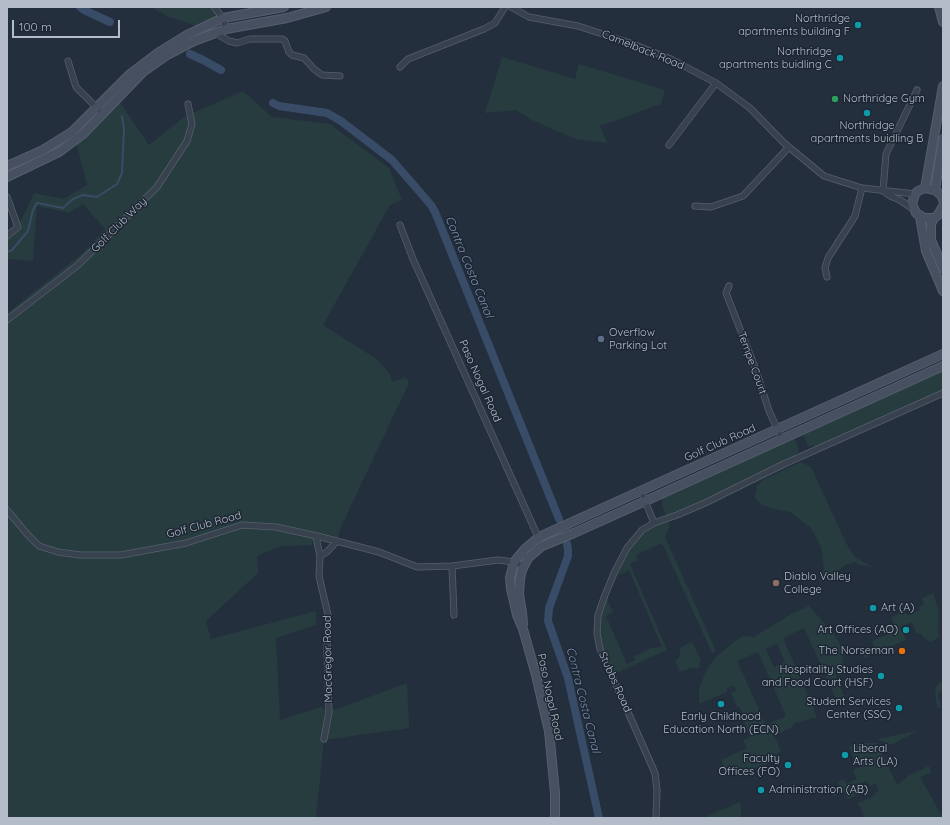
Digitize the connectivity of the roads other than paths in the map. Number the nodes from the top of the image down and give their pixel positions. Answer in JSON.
{"nodes":[{"id":1,"x":214,"y":7,"type":"edge"},
{"id":2,"x":284,"y":7,"type":"edge"},
{"id":3,"x":326,"y":7,"type":"edge"},
{"id":4,"x":505,"y":7,"type":"edge"},
{"id":5,"x":511,"y":7,"type":"edge"},
{"id":6,"x":939,"y":7,"type":"edge"},
{"id":7,"x":222,"y":18,"type":"junction"},
{"id":8,"x":943,"y":22,"type":"edge"},
{"id":9,"x":226,"y":29,"type":"junction"},
{"id":10,"x":215,"y":33,"type":"junction"},
{"id":11,"x":68,"y":61,"type":"dead end"},
{"id":12,"x":400,"y":67,"type":"dead end"},
{"id":13,"x":340,"y":76,"type":"dead end"},
{"id":14,"x":716,"y":83,"type":"junction"},
{"id":15,"x":943,"y":86,"type":"edge"},
{"id":16,"x":917,"y":90,"type":"dead end"},
{"id":17,"x":188,"y":104,"type":"dead end"},
{"id":18,"x":97,"y":107,"type":"junction"},
{"id":19,"x":103,"y":115,"type":"junction"},
{"id":20,"x":943,"y":139,"type":"edge"},
{"id":21,"x":669,"y":146,"type":"dead end"},
{"id":22,"x":789,"y":147,"type":"junction"},
{"id":23,"x":7,"y":166,"type":"edge"},
{"id":24,"x":7,"y":177,"type":"edge"},
{"id":25,"x":862,"y":188,"type":"junction"},
{"id":26,"x":925,"y":188,"type":"junction"},
{"id":27,"x":935,"y":190,"type":"junction"},
{"id":28,"x":883,"y":191,"type":"junction"},
{"id":29,"x":915,"y":194,"type":"junction"},
{"id":30,"x":7,"y":197,"type":"edge"},
{"id":31,"x":943,"y":200,"type":"edge"},
{"id":32,"x":695,"y":206,"type":"dead end"},
{"id":33,"x":943,"y":206,"type":"edge"},
{"id":34,"x":913,"y":209,"type":"junction"},
{"id":35,"x":920,"y":216,"type":"junction"},
{"id":36,"x":934,"y":218,"type":"junction"},
{"id":37,"x":400,"y":225,"type":"dead end"},
{"id":38,"x":7,"y":236,"type":"edge"},
{"id":39,"x":943,"y":268,"type":"edge"},
{"id":40,"x":826,"y":277,"type":"dead end"},
{"id":41,"x":729,"y":286,"type":"dead end"},
{"id":42,"x":943,"y":291,"type":"edge"},
{"id":43,"x":7,"y":320,"type":"edge"},
{"id":44,"x":943,"y":354,"type":"edge"},
{"id":45,"x":943,"y":366,"type":"edge"},
{"id":46,"x":943,"y":393,"type":"edge"},
{"id":47,"x":777,"y":429,"type":"junction"},
{"id":48,"x":782,"y":439,"type":"junction"},
{"id":49,"x":641,"y":491,"type":"junction"},
{"id":50,"x":645,"y":501,"type":"junction"},
{"id":51,"x":7,"y":510,"type":"edge"},
{"id":52,"x":654,"y":522,"type":"junction"},
{"id":53,"x":317,"y":536,"type":"junction"},
{"id":54,"x":539,"y":537,"type":"junction"},
{"id":55,"x":337,"y":541,"type":"junction"},
{"id":56,"x":542,"y":546,"type":"junction"},
{"id":57,"x":320,"y":556,"type":"junction"},
{"id":58,"x":514,"y":562,"type":"junction"},
{"id":59,"x":452,"y":566,"type":"junction"},
{"id":60,"x":523,"y":566,"type":"junction"},
{"id":61,"x":454,"y":615,"type":"dead end"},
{"id":62,"x":523,"y":629,"type":"junction"},
{"id":63,"x":324,"y":740,"type":"dead end"},
{"id":64,"x":555,"y":818,"type":"edge"},
{"id":65,"x":656,"y":818,"type":"edge"}],
"edges":[{"from":1,"to":7,"type":"street"},
{"from":2,"to":7,"type":"street"},
{"from":3,"to":9,"type":"street"},
{"from":4,"to":12,"type":"street"},
{"from":5,"to":14,"type":"street","name":"Camelback Road"},
{"from":6,"to":8,"type":"street"},
{"from":7,"to":9,"type":"street"},
{"from":7,"to":18,"type":"street"},
{"from":9,"to":10,"type":"street"},
{"from":10,"to":13,"type":"street"},
{"from":10,"to":19,"type":"street"},
{"from":11,"to":18,"type":"street"},
{"from":14,"to":21,"type":"street"},
{"from":14,"to":22,"type":"street","name":"Camelback Road"},
{"from":15,"to":26,"type":"street"},
{"from":16,"to":28,"type":"street"},
{"from":17,"to":43,"type":"street","name":"Golf Club Way"},
{"from":18,"to":19,"type":"street"},
{"from":18,"to":23,"type":"street"},
{"from":19,"to":24,"type":"street"},
{"from":20,"to":27,"type":"street"},
{"from":22,"to":25,"type":"street","name":"Camelback Road"},
{"from":22,"to":32,"type":"street"},
{"from":25,"to":28,"type":"street","name":"Camelback Road"},
{"from":25,"to":40,"type":"street"},
{"from":26,"to":27,"type":"street"},
{"from":26,"to":29,"type":"street"},
{"from":27,"to":31,"type":"street"},
{"from":28,"to":29,"type":"street","name":"Camelback Road"},
{"from":28,"to":34,"type":"street","name":"Camelback Road"},
{"from":29,"to":34,"type":"street"},
{"from":30,"to":38,"type":"street"},
{"from":33,"to":36,"type":"street"},
{"from":34,"to":35,"type":"street"},
{"from":35,"to":36,"type":"street"},
{"from":35,"to":42,"type":"street"},
{"from":36,"to":39,"type":"street"},
{"from":37,"to":54,"type":"street","name":"Paso Nogal Road"},
{"from":41,"to":47,"type":"street","name":"Tempe Court"},
{"from":44,"to":47,"type":"street","name":"Golf Club Road"},
{"from":45,"to":48,"type":"street","name":"Golf Club Road"},
{"from":46,"to":52,"type":"street"},
{"from":47,"to":48,"type":"street","name":"Tempe Court"},
{"from":47,"to":49,"type":"street","name":"Golf Club Road"},
{"from":48,"to":50,"type":"street","name":"Golf Club Road"},
{"from":49,"to":50,"type":"street"},
{"from":49,"to":54,"type":"street","name":"Golf Club Road"},
{"from":50,"to":52,"type":"street"},
{"from":50,"to":56,"type":"street","name":"Golf Club Road"},
{"from":51,"to":53,"type":"street","name":"Golf Club Road"},
{"from":52,"to":65,"type":"street","name":"Stubbs Road"},
{"from":53,"to":55,"type":"street","name":"Golf Club Road"},
{"from":53,"to":57,"type":"street","name":"MacGregor Road"},
{"from":54,"to":56,"type":"street","name":"Paso Nogal Road"},
{"from":54,"to":58,"type":"street","name":"Golf Club Road"},
{"from":55,"to":57,"type":"street"},
{"from":55,"to":59,"type":"street","name":"Golf Club Road"},
{"from":56,"to":60,"type":"street"},
{"from":57,"to":63,"type":"street","name":"MacGregor Road"},
{"from":58,"to":59,"type":"street","name":"Golf Club Road"},
{"from":58,"to":60,"type":"street","name":"Golf Club Road"},
{"from":58,"to":62,"type":"street","name":"Paso Nogal Road"},
{"from":59,"to":61,"type":"street"},
{"from":60,"to":62,"type":"street","name":"Paso Nogal Road"},
{"from":62,"to":64,"type":"street","name":"Paso Nogal Road"}]}
